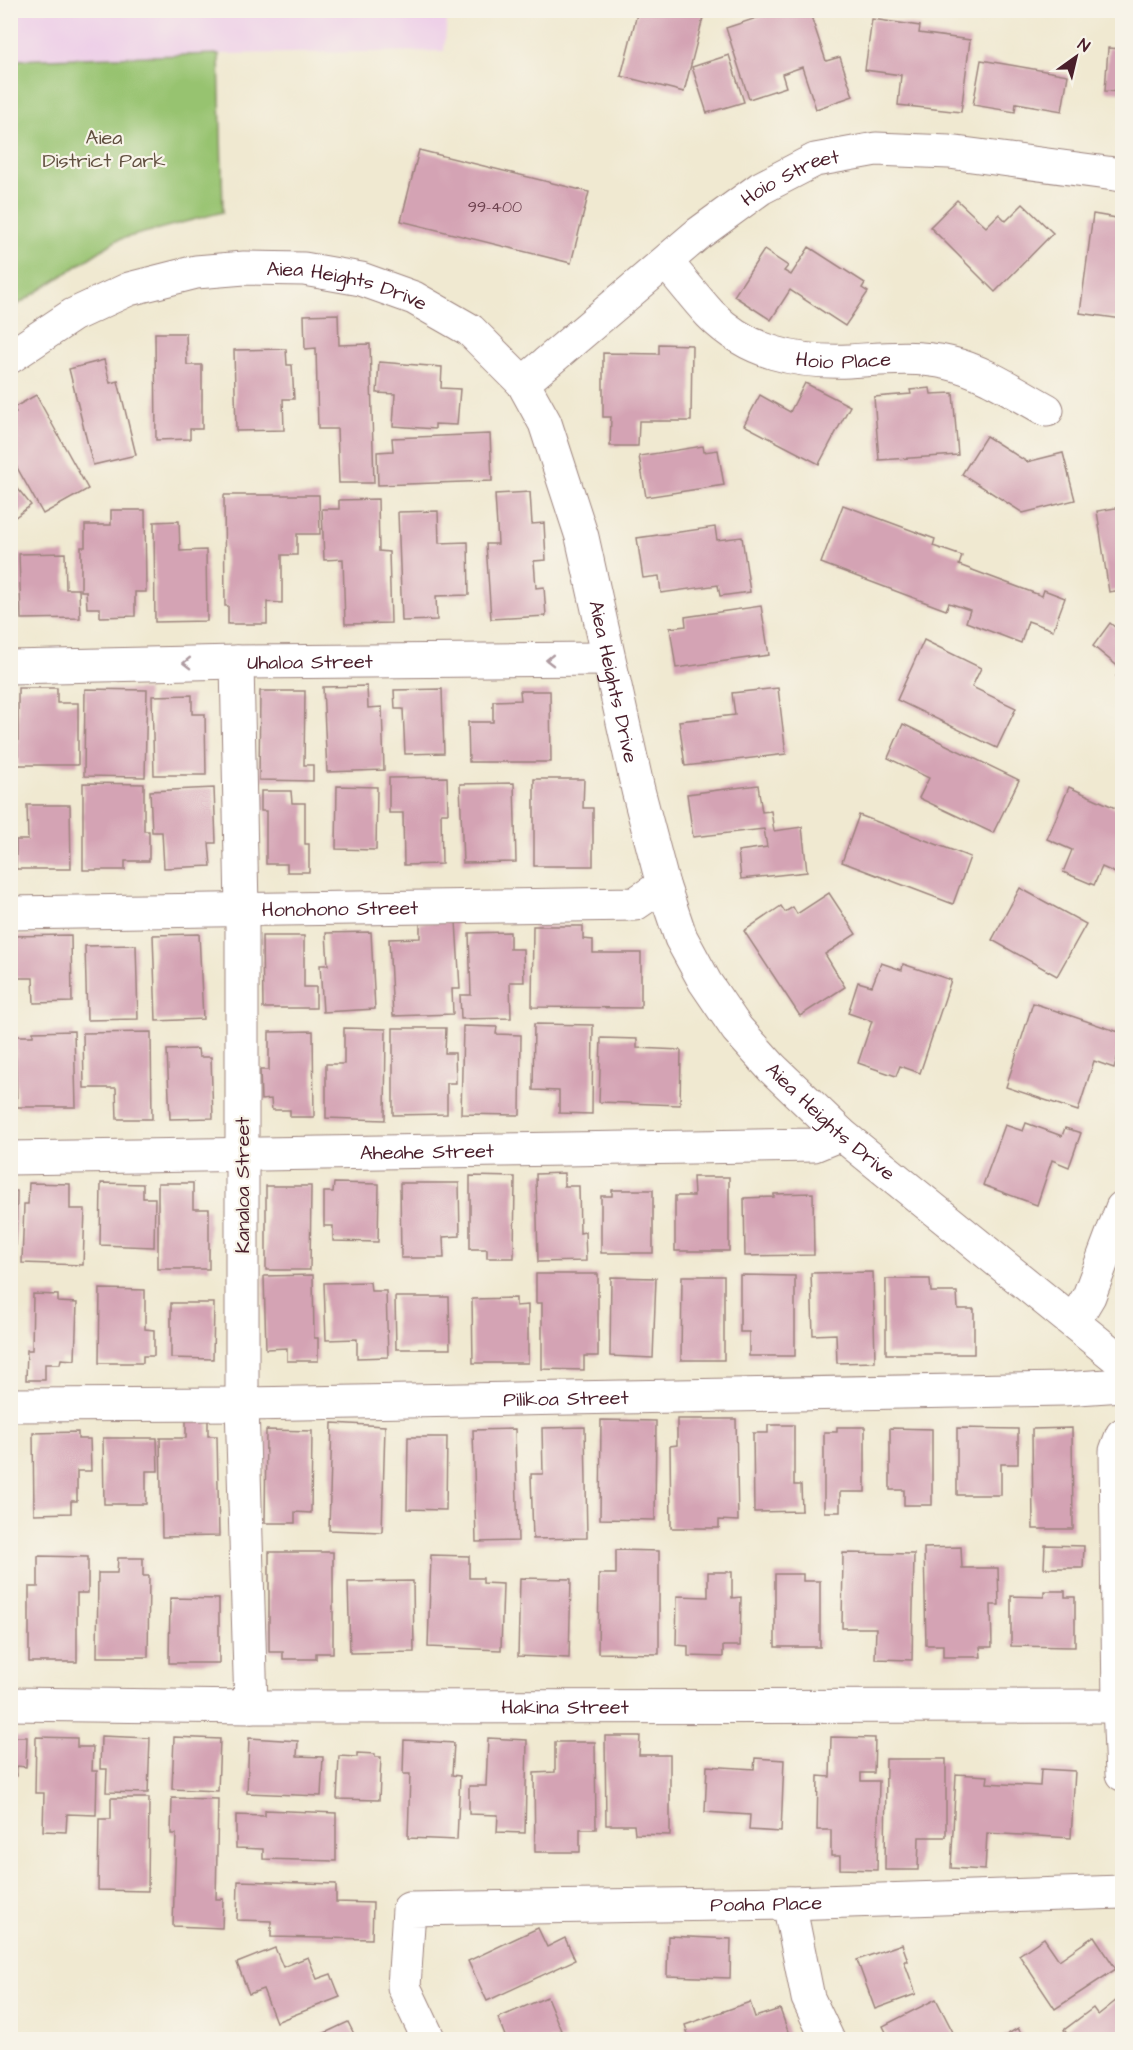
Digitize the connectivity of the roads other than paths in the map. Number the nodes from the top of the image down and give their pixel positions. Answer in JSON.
{"nodes":[{"id":1,"x":1122,"y":175,"type":"edge"},
{"id":2,"x":666,"y":262,"type":"junction"},
{"id":3,"x":10,"y":357,"type":"edge"},
{"id":4,"x":523,"y":383,"type":"junction"},
{"id":5,"x":1047,"y":411,"type":"dead end"},
{"id":6,"x":608,"y":659,"type":"junction"},
{"id":7,"x":237,"y":662,"type":"junction"},
{"id":8,"x":10,"y":667,"type":"edge"},
{"id":9,"x":663,"y":885,"type":"junction"},
{"id":10,"x":242,"y":909,"type":"junction"},
{"id":11,"x":10,"y":913,"type":"edge"},
{"id":12,"x":841,"y":1134,"type":"junction"},
{"id":13,"x":242,"y":1155,"type":"junction"},
{"id":14,"x":10,"y":1158,"type":"edge"},
{"id":15,"x":1122,"y":1208,"type":"edge"},
{"id":16,"x":1074,"y":1322,"type":"junction"},
{"id":17,"x":1122,"y":1362,"type":"edge"},
{"id":18,"x":1122,"y":1385,"type":"edge"},
{"id":19,"x":242,"y":1404,"type":"junction"},
{"id":20,"x":10,"y":1405,"type":"edge"},
{"id":21,"x":1122,"y":1435,"type":"edge"},
{"id":22,"x":10,"y":1704,"type":"edge"},
{"id":23,"x":1119,"y":1706,"type":"junction"},
{"id":24,"x":251,"y":1707,"type":"junction"},
{"id":25,"x":1122,"y":1774,"type":"edge"},
{"id":26,"x":1122,"y":1892,"type":"edge"},
{"id":27,"x":789,"y":1903,"type":"junction"},
{"id":28,"x":429,"y":2040,"type":"edge"},
{"id":29,"x":828,"y":2040,"type":"edge"}],
"edges":[{"from":1,"to":2,"type":"street","name":"Hoio Street"},
{"from":2,"to":4,"type":"street","name":"Hoio Street"},
{"from":2,"to":5,"type":"street","name":"Hoio Place"},
{"from":3,"to":4,"type":"street","name":"Aiea Heights Drive"},
{"from":4,"to":6,"type":"street","name":"Aiea Heights Drive"},
{"from":6,"to":7,"type":"street","name":"Uhaloa Street","one_way":true},
{"from":6,"to":9,"type":"street","name":"Aiea Heights Drive"},
{"from":7,"to":8,"type":"street","name":"Uhaloa Street","one_way":true},
{"from":7,"to":10,"type":"street","name":"Kanaloa Street"},
{"from":9,"to":10,"type":"street","name":"Honohono Street"},
{"from":9,"to":12,"type":"street","name":"Aiea Heights Drive"},
{"from":10,"to":11,"type":"street","name":"Honohono Street"},
{"from":10,"to":13,"type":"street","name":"Kanaloa Street"},
{"from":12,"to":13,"type":"street","name":"Aheahe Street"},
{"from":12,"to":16,"type":"street","name":"Aiea Heights Drive"},
{"from":13,"to":14,"type":"street","name":"Aheahe Street"},
{"from":13,"to":19,"type":"street","name":"Kanaloa Street"},
{"from":15,"to":16,"type":"street"},
{"from":16,"to":17,"type":"street","name":"Aiea Heights Drive"},
{"from":18,"to":19,"type":"street","name":"Pilikoa Street"},
{"from":19,"to":20,"type":"street","name":"Pilikoa Street"},
{"from":19,"to":24,"type":"street","name":"Kanaloa Street"},
{"from":21,"to":23,"type":"street"},
{"from":22,"to":24,"type":"street","name":"Hakina Street"},
{"from":23,"to":24,"type":"street","name":"Hakina Street"},
{"from":23,"to":25,"type":"street"},
{"from":26,"to":27,"type":"street","name":"Poaha Place"},
{"from":27,"to":28,"type":"street","name":"Poaha Place"},
{"from":27,"to":29,"type":"street"}]}
